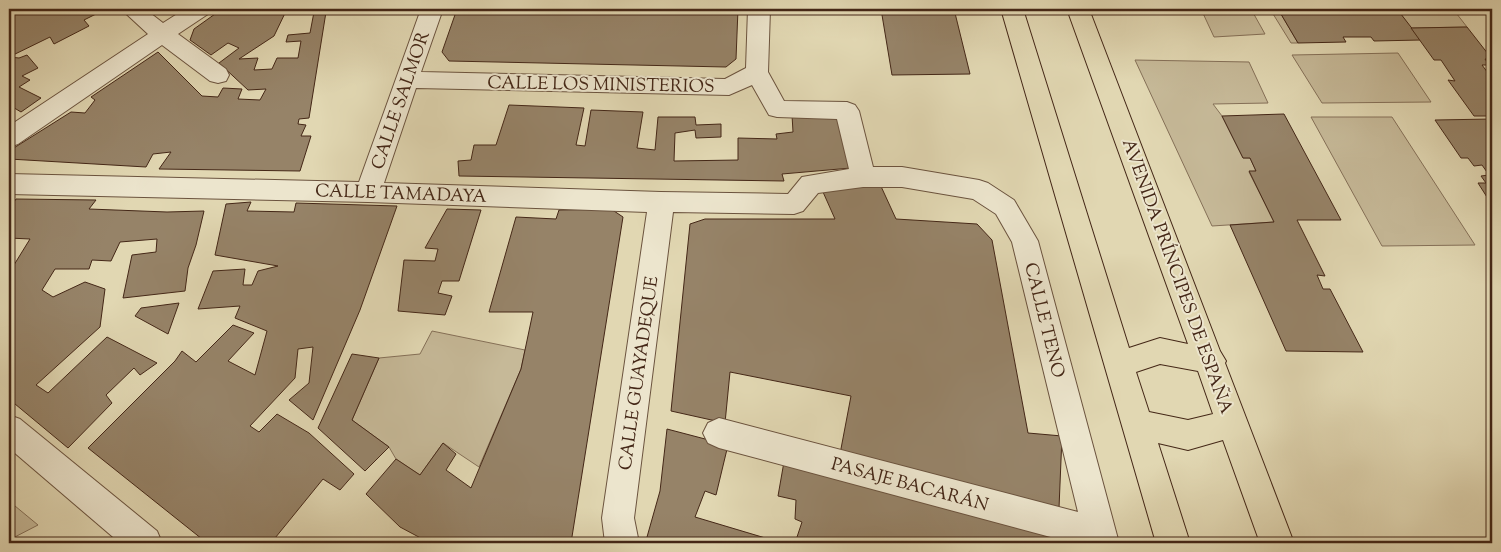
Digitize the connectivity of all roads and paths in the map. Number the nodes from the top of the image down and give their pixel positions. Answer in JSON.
{"nodes":[{"id":1,"x":132,"y":9,"type":"edge"},
{"id":2,"x":200,"y":9,"type":"edge"},
{"id":3,"x":432,"y":9,"type":"edge"},
{"id":4,"x":759,"y":9,"type":"edge"},
{"id":5,"x":1012,"y":9,"type":"edge"},
{"id":6,"x":1078,"y":9,"type":"edge"},
{"id":7,"x":162,"y":34,"type":"junction"},
{"id":8,"x":757,"y":72,"type":"junction"},
{"id":9,"x":218,"y":75,"type":"dead end"},
{"id":10,"x":407,"y":80,"type":"junction"},
{"id":11,"x":9,"y":138,"type":"edge"},
{"id":12,"x":863,"y":177,"type":"junction"},
{"id":13,"x":9,"y":184,"type":"edge"},
{"id":14,"x":368,"y":192,"type":"junction"},
{"id":15,"x":661,"y":202,"type":"junction"},
{"id":16,"x":794,"y":204,"type":"joint"},
{"id":17,"x":1211,"y":361,"type":"junction"},
{"id":18,"x":1120,"y":364,"type":"junction"},
{"id":19,"x":1232,"y":423,"type":"junction"},
{"id":20,"x":1138,"y":424,"type":"junction"},
{"id":21,"x":9,"y":429,"type":"edge"},
{"id":22,"x":719,"y":433,"type":"dead end"},
{"id":23,"x":1101,"y":539,"type":"edge"},
{"id":24,"x":145,"y":543,"type":"edge"},
{"id":25,"x":622,"y":543,"type":"edge"},
{"id":26,"x":1173,"y":543,"type":"edge"},
{"id":27,"x":1277,"y":543,"type":"edge"}],
"edges":[{"from":1,"to":7,"type":"street"},
{"from":2,"to":7,"type":"street"},
{"from":3,"to":10,"type":"street","name":"CALLE SALMOR"},
{"from":4,"to":8,"type":"street"},
{"from":5,"to":18,"type":"main road"},
{"from":6,"to":17,"type":"main road","name":"AVENIDA PRÍNCIPES DE ESPAÑA"},
{"from":7,"to":9,"type":"street"},
{"from":7,"to":11,"type":"street"},
{"from":8,"to":10,"type":"street","name":"CALLE LOS MINISTERIOS"},
{"from":8,"to":12,"type":"street"},
{"from":10,"to":14,"type":"street","name":"CALLE SALMOR"},
{"from":12,"to":16,"type":"street","name":"CALLE TENO"},
{"from":12,"to":23,"type":"street","name":"CALLE TENO"},
{"from":13,"to":14,"type":"street","name":"CALLE TAMADAYA"},
{"from":14,"to":15,"type":"street","name":"CALLE TAMADAYA"},
{"from":15,"to":16,"type":"street","name":"CALLE TAMADAYA"},
{"from":15,"to":25,"type":"street","name":"CALLE GUAYADEQUE"},
{"from":17,"to":18,"type":"main road"},
{"from":17,"to":19,"type":"main road","name":"AVENIDA PRÍNCIPES DE ESPAÑA"},
{"from":18,"to":20,"type":"main road"},
{"from":19,"to":20,"type":"main road"},
{"from":19,"to":27,"type":"main road","name":"AVENIDA PRÍNCIPES DE ESPAÑA"},
{"from":20,"to":26,"type":"main road"},
{"from":21,"to":24,"type":"street"},
{"from":22,"to":23,"type":"street","name":"PASAJE BACARÁN"}]}
